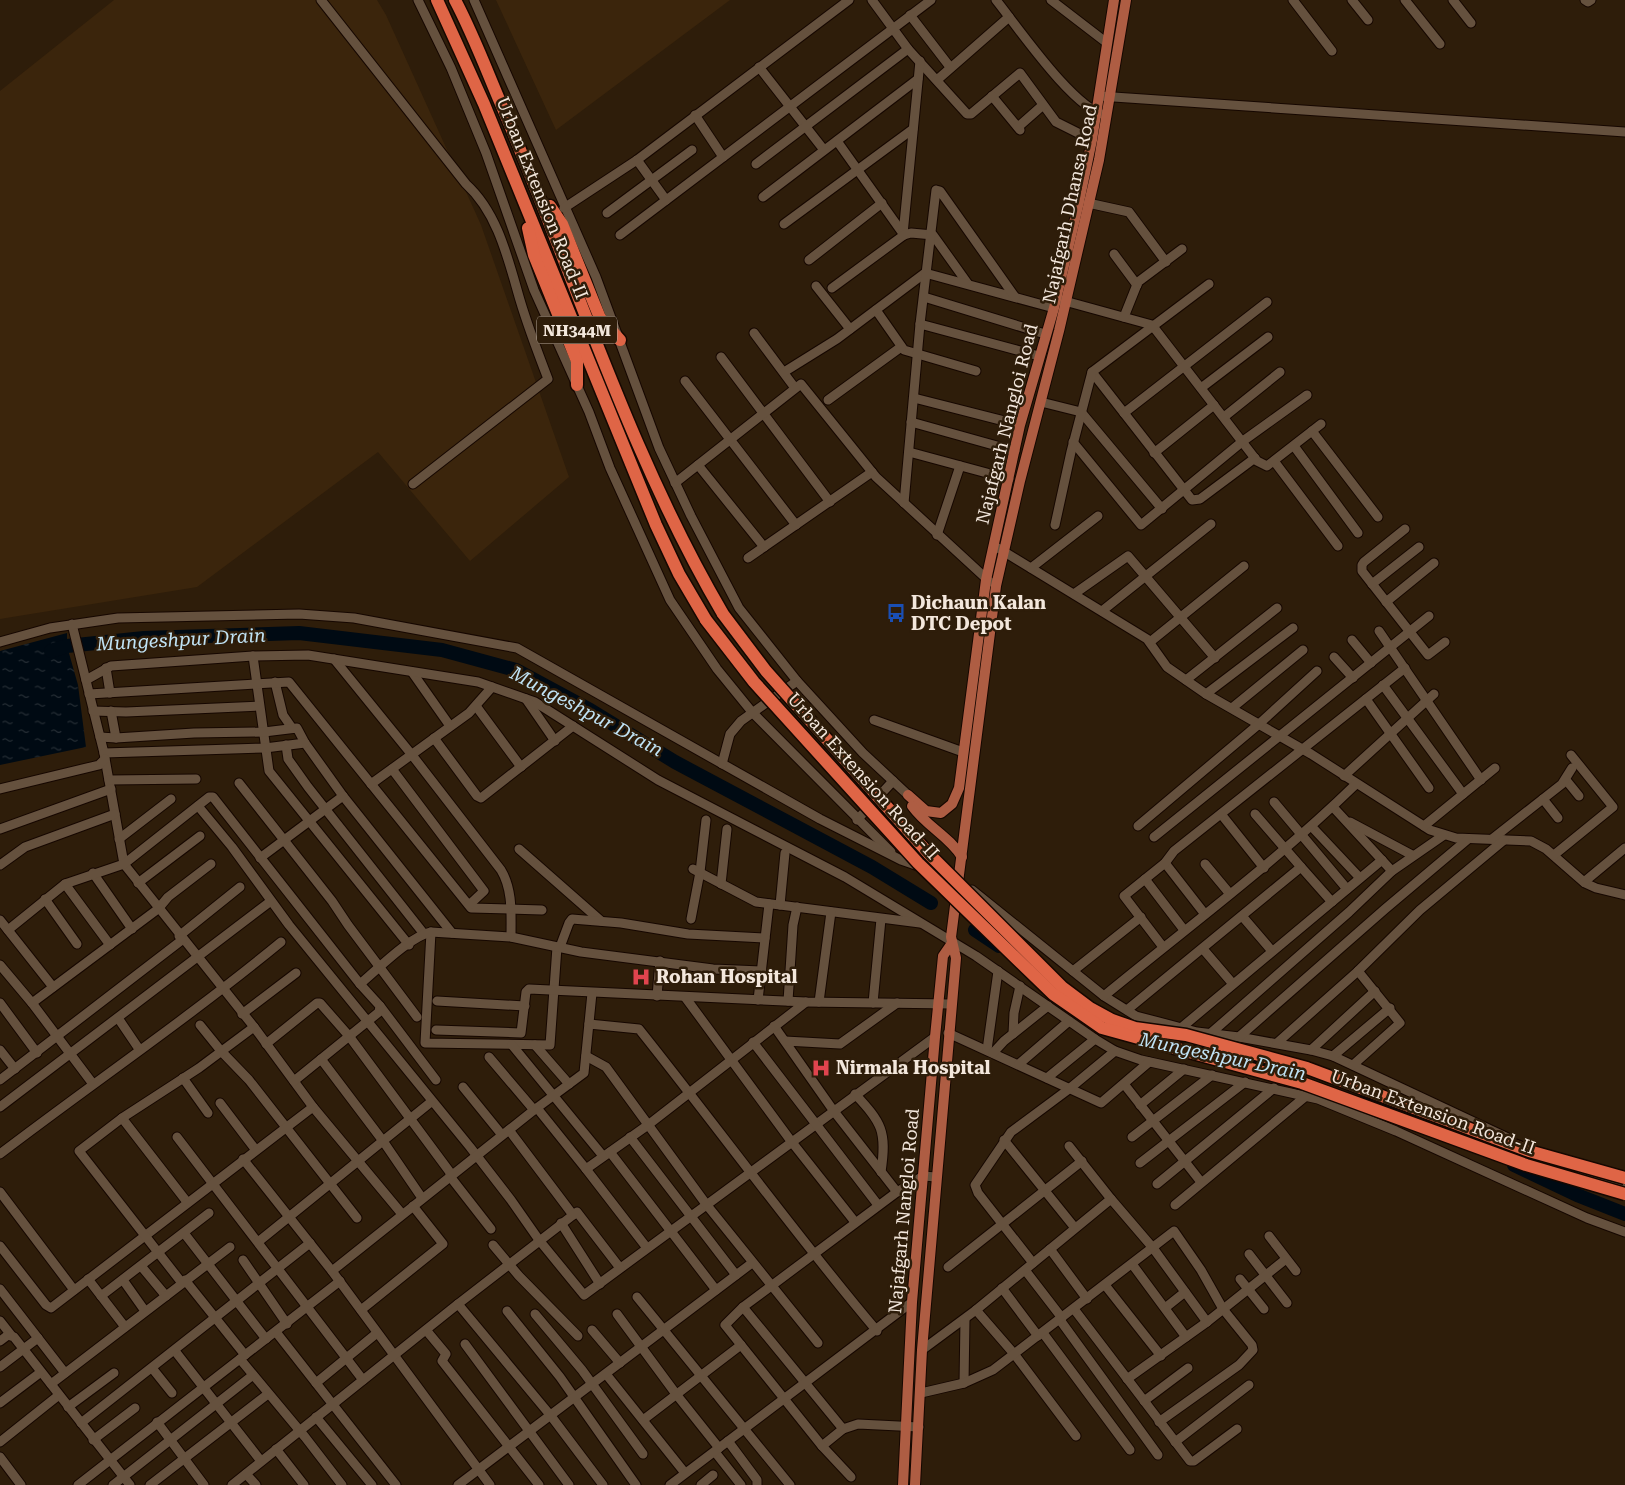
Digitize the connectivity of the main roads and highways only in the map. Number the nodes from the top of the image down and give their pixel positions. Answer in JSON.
{"nodes":[{"id":1,"x":437,"y":0,"type":"edge"},
{"id":2,"x":455,"y":0,"type":"edge"},
{"id":3,"x":1114,"y":0,"type":"edge"},
{"id":4,"x":1126,"y":0,"type":"edge"},
{"id":5,"x":1104,"y":97,"type":"junction"},
{"id":6,"x":1101,"y":114,"type":"junction"},
{"id":7,"x":541,"y":198,"type":"junction"},
{"id":8,"x":523,"y":201,"type":"junction"},
{"id":9,"x":1058,"y":303,"type":"junction"},
{"id":10,"x":620,"y":340,"type":"road end"},
{"id":11,"x":577,"y":384,"type":"road end"},
{"id":12,"x":973,"y":670,"type":"junction"},
{"id":13,"x":984,"y":671,"type":"junction"},
{"id":14,"x":962,"y":857,"type":"junction"},
{"id":15,"x":952,"y":943,"type":"junction"},
{"id":16,"x":1625,"y":1178,"type":"edge"},
{"id":17,"x":1625,"y":1194,"type":"edge"},
{"id":18,"x":903,"y":1485,"type":"edge"},
{"id":19,"x":915,"y":1485,"type":"edge"}],
"edges":[{"from":1,"to":8,"type":"highway","name":"Urban Extension Road-II","number":"NH344M"},
{"from":2,"to":7,"type":"highway","name":"Urban Extension Road-II","number":"NH344M"},
{"from":3,"to":5,"type":"main road","name":"Najafgarh Nangloi Road"},
{"from":4,"to":5,"type":"main road","name":"Najafgarh Dhansa Road"},
{"from":5,"to":6,"type":"main road","name":"Najafgarh Nangloi Road"},
{"from":6,"to":9,"type":"main road","name":"Najafgarh Nangloi Road"},
{"from":6,"to":9,"type":"main road","name":"Najafgarh Dhansa Road"},
{"from":7,"to":10,"type":"highway"},
{"from":7,"to":16,"type":"highway","name":"Urban Extension Road-II","number":"NH344M","bridge":true},
{"from":8,"to":11,"type":"highway"},
{"from":8,"to":17,"type":"highway","name":"Urban Extension Road-II","number":"NH344M","bridge":true},
{"from":9,"to":12,"type":"main road","name":"Najafgarh Nangloi Road"},
{"from":9,"to":13,"type":"main road","name":"Najafgarh Dhansa Road"},
{"from":12,"to":13,"type":"main road"},
{"from":12,"to":14,"type":"main road","name":"Najafgarh Nangloi Road"},
{"from":13,"to":14,"type":"main road","name":"Najafgarh Dhansa Road"},
{"from":14,"to":15,"type":"main road","name":"Najafgarh Nangloi Road"},
{"from":15,"to":18,"type":"main road","name":"Najafgarh Nangloi Road"},
{"from":15,"to":19,"type":"main road","name":"Najafgarh Nangloi Road"}]}
